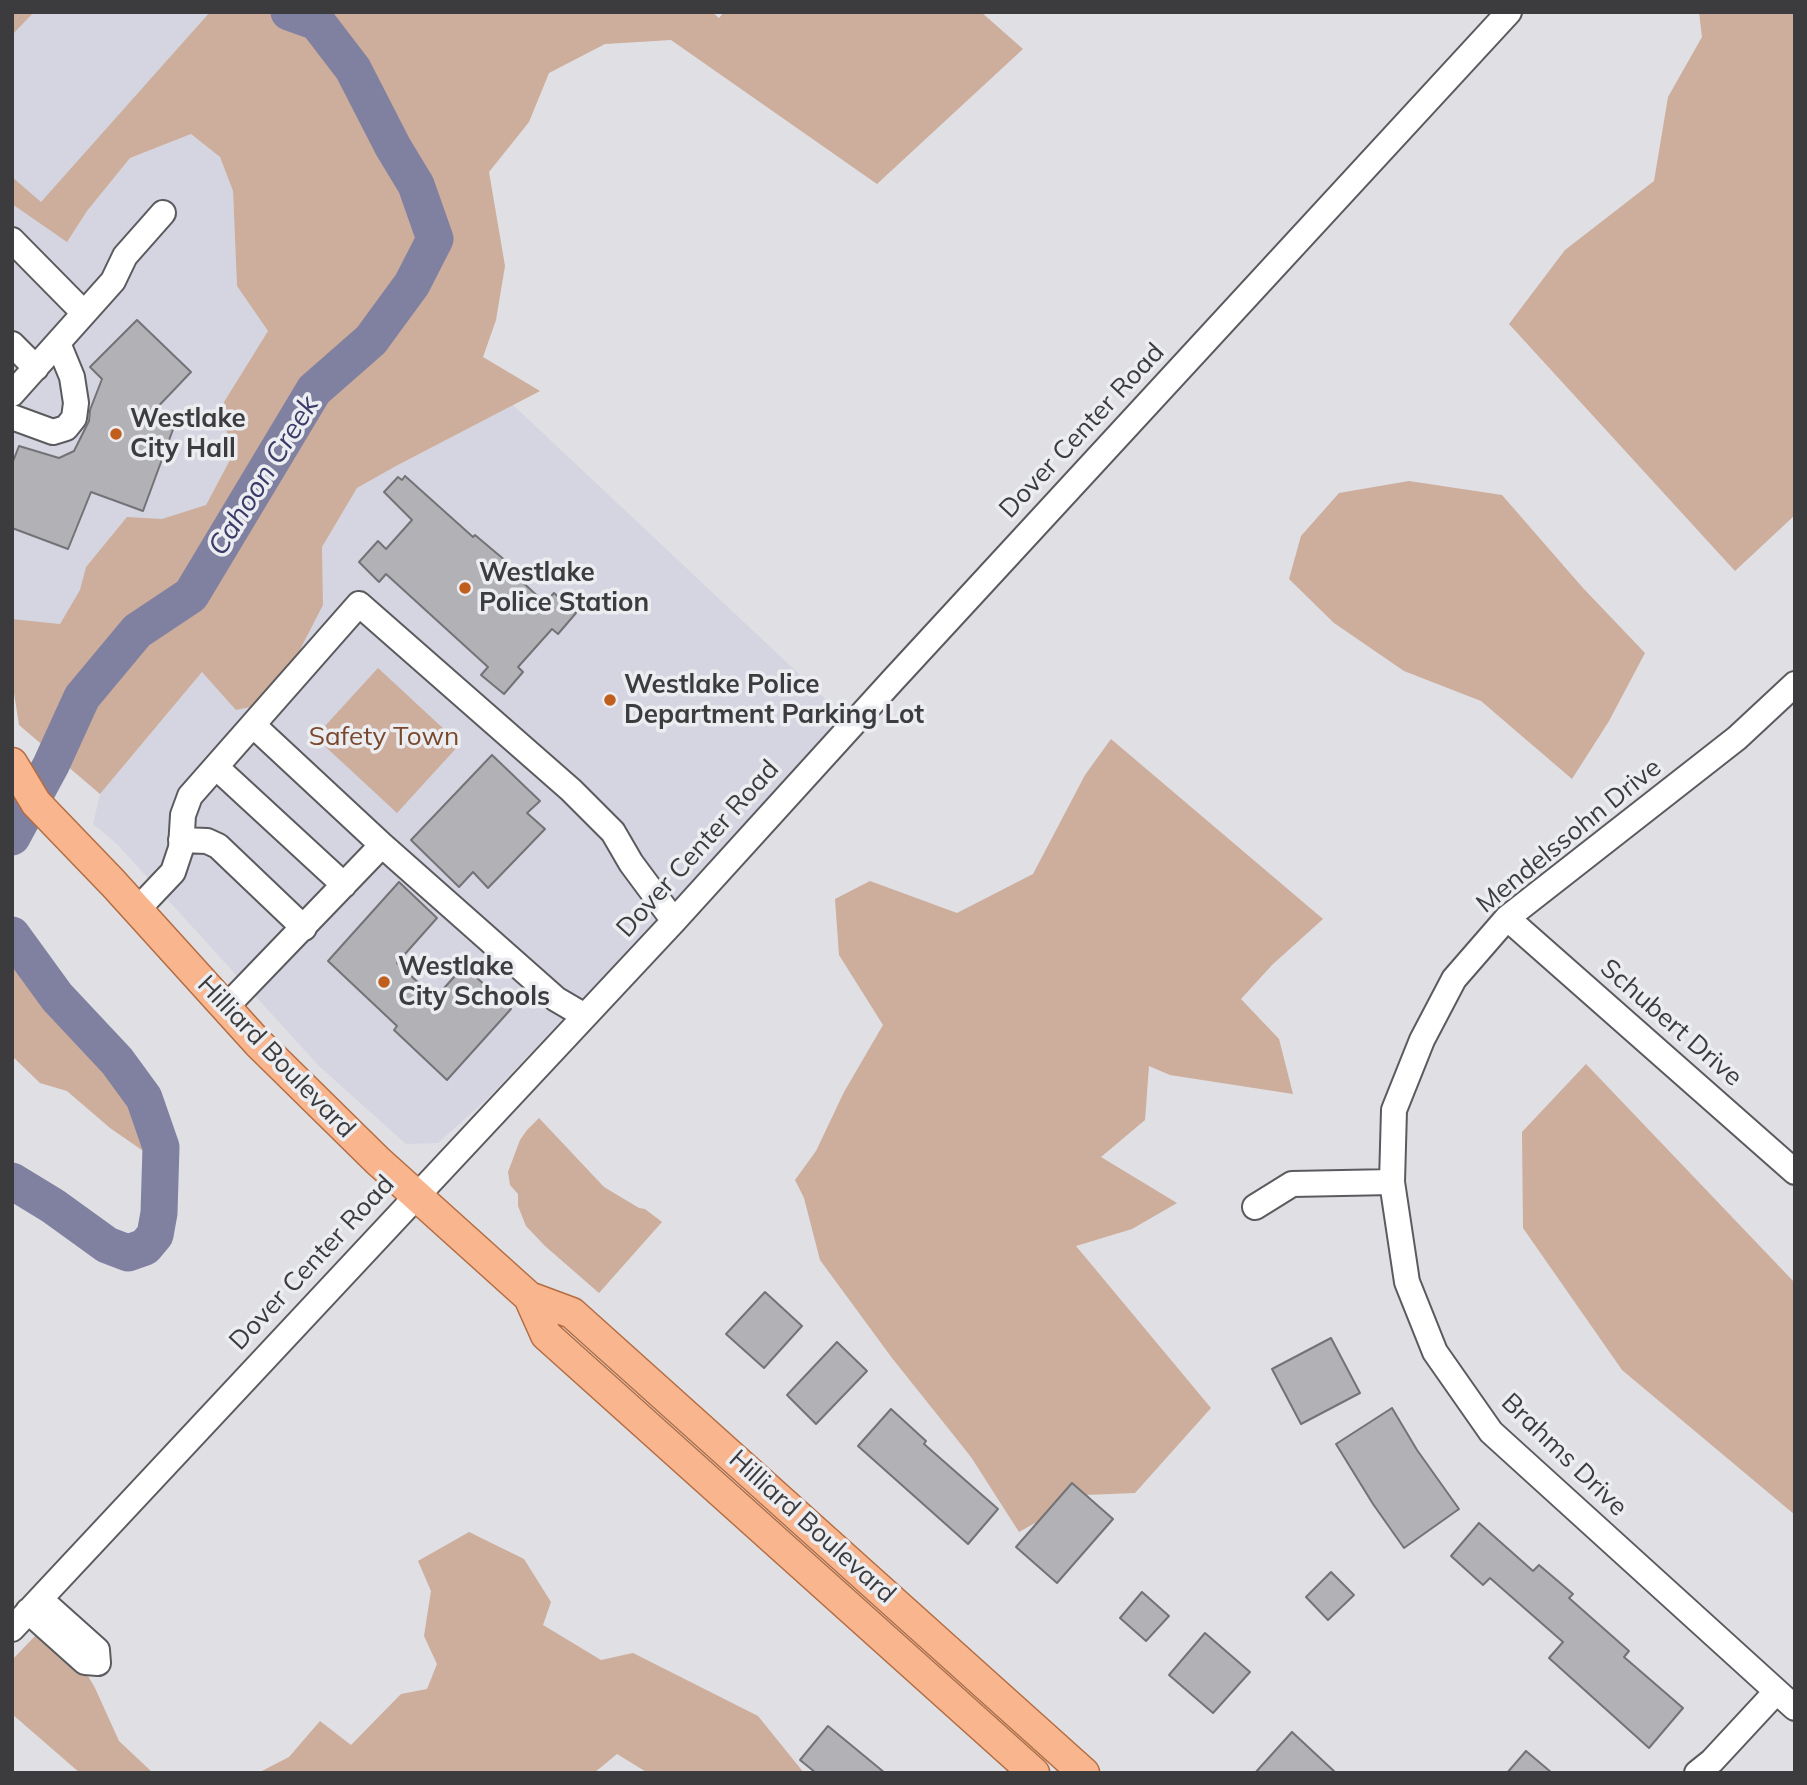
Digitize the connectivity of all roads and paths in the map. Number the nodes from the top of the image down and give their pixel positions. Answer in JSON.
{"nodes":[{"id":1,"x":1509,"y":12,"type":"edge"},
{"id":2,"x":163,"y":213,"type":"dead end"},
{"id":3,"x":12,"y":240,"type":"edge"},
{"id":4,"x":84,"y":313,"type":"junction"},
{"id":5,"x":58,"y":342,"type":"junction"},
{"id":6,"x":12,"y":344,"type":"edge"},
{"id":7,"x":36,"y":368,"type":"junction"},
{"id":8,"x":12,"y":394,"type":"edge"},
{"id":9,"x":12,"y":417,"type":"edge"},
{"id":10,"x":1795,"y":684,"type":"edge"},
{"id":11,"x":253,"y":725,"type":"junction"},
{"id":12,"x":12,"y":763,"type":"edge"},
{"id":13,"x":216,"y":767,"type":"junction"},
{"id":14,"x":24,"y":797,"type":"edge"},
{"id":15,"x":181,"y":840,"type":"junction"},
{"id":16,"x":382,"y":845,"type":"junction"},
{"id":17,"x":344,"y":885,"type":"junction"},
{"id":18,"x":137,"y":910,"type":"junction"},
{"id":19,"x":1507,"y":918,"type":"junction"},
{"id":20,"x":674,"y":921,"type":"junction"},
{"id":21,"x":304,"y":928,"type":"junction"},
{"id":22,"x":226,"y":1007,"type":"junction"},
{"id":23,"x":585,"y":1016,"type":"junction"},
{"id":24,"x":1795,"y":1172,"type":"edge"},
{"id":25,"x":1392,"y":1182,"type":"junction"},
{"id":26,"x":416,"y":1195,"type":"junction"},
{"id":27,"x":1255,"y":1207,"type":"dead end"},
{"id":28,"x":529,"y":1297,"type":"junction"},
{"id":29,"x":27,"y":1613,"type":"edge"},
{"id":30,"x":1776,"y":1692,"type":"junction"},
{"id":31,"x":1795,"y":1709,"type":"edge"},
{"id":32,"x":1034,"y":1773,"type":"edge"},
{"id":33,"x":1084,"y":1773,"type":"edge"},
{"id":34,"x":1697,"y":1773,"type":"edge"}],
"edges":[{"from":1,"to":20,"type":"street","name":"Dover Center Road"},
{"from":2,"to":4,"type":"street"},
{"from":3,"to":4,"type":"street"},
{"from":4,"to":5,"type":"street"},
{"from":5,"to":7,"type":"street"},
{"from":5,"to":9,"type":"street"},
{"from":6,"to":7,"type":"street"},
{"from":7,"to":8,"type":"street"},
{"from":10,"to":19,"type":"street","name":"Mendelssohn Drive"},
{"from":11,"to":13,"type":"street"},
{"from":11,"to":16,"type":"street"},
{"from":11,"to":20,"type":"street"},
{"from":12,"to":14,"type":"main road","name":"Hilliard Boulevard"},
{"from":13,"to":15,"type":"street"},
{"from":13,"to":17,"type":"street"},
{"from":14,"to":18,"type":"main road","name":"Hilliard Boulevard"},
{"from":15,"to":18,"type":"street"},
{"from":15,"to":21,"type":"street"},
{"from":16,"to":17,"type":"street"},
{"from":16,"to":23,"type":"street"},
{"from":17,"to":21,"type":"street"},
{"from":18,"to":22,"type":"main road","name":"Hilliard Boulevard"},
{"from":19,"to":24,"type":"street","name":"Schubert Drive"},
{"from":19,"to":25,"type":"street","name":"Mendelssohn Drive"},
{"from":20,"to":23,"type":"street","name":"Dover Center Road"},
{"from":21,"to":22,"type":"street"},
{"from":22,"to":26,"type":"main road","name":"Hilliard Boulevard"},
{"from":23,"to":26,"type":"street","name":"Dover Center Road"},
{"from":25,"to":27,"type":"street"},
{"from":25,"to":30,"type":"street","name":"Brahms Drive"},
{"from":26,"to":28,"type":"main road","name":"Hilliard Boulevard"},
{"from":26,"to":29,"type":"street","name":"Dover Center Road"},
{"from":28,"to":32,"type":"main road","name":"Hilliard Boulevard"},
{"from":28,"to":33,"type":"main road","name":"Hilliard Boulevard"},
{"from":30,"to":31,"type":"street","name":"Brahms Drive"},
{"from":30,"to":34,"type":"street"}]}
